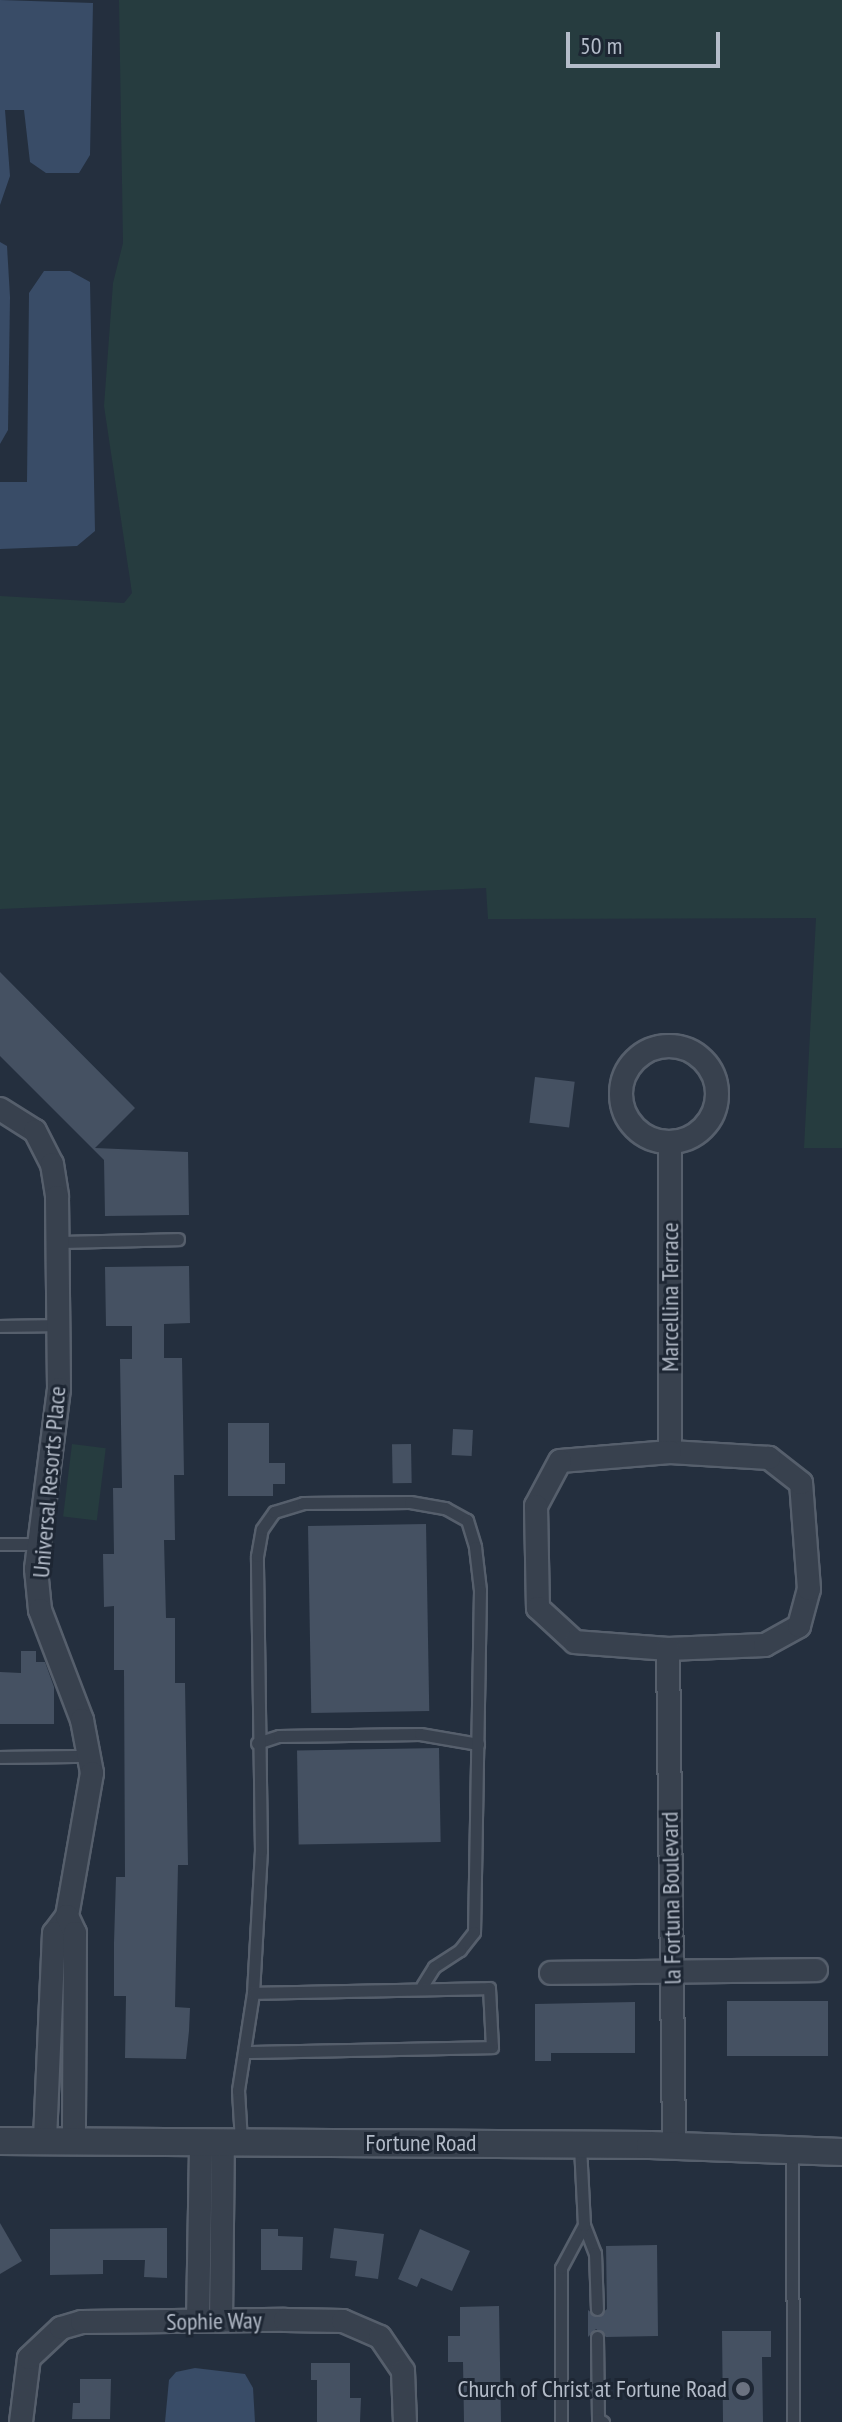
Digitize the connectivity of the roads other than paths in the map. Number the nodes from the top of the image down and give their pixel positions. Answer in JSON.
{"nodes":[{"id":1,"x":0,"y":1109,"type":"edge"},
{"id":2,"x":670,"y":1142,"type":"junction"},
{"id":3,"x":178,"y":1239,"type":"dead end"},
{"id":4,"x":57,"y":1242,"type":"junction"},
{"id":5,"x":58,"y":1325,"type":"junction"},
{"id":6,"x":0,"y":1326,"type":"edge"},
{"id":7,"x":670,"y":1452,"type":"junction"},
{"id":8,"x":0,"y":1544,"type":"edge"},
{"id":9,"x":40,"y":1544,"type":"junction"},
{"id":10,"x":668,"y":1649,"type":"junction"},
{"id":11,"x":257,"y":1743,"type":"junction"},
{"id":12,"x":478,"y":1744,"type":"junction"},
{"id":13,"x":88,"y":1756,"type":"junction"},
{"id":14,"x":0,"y":1757,"type":"edge"},
{"id":15,"x":64,"y":1963,"type":"junction"},
{"id":16,"x":816,"y":1970,"type":"dead end"},
{"id":17,"x":672,"y":1972,"type":"junction"},
{"id":18,"x":551,"y":1973,"type":"dead end"},
{"id":19,"x":422,"y":1986,"type":"junction"},
{"id":20,"x":253,"y":1993,"type":"junction"},
{"id":21,"x":47,"y":2025,"type":"junction"},
{"id":22,"x":75,"y":2025,"type":"junction"},
{"id":23,"x":244,"y":2052,"type":"junction"},
{"id":24,"x":0,"y":2141,"type":"edge"},
{"id":25,"x":45,"y":2141,"type":"junction"},
{"id":26,"x":74,"y":2141,"type":"junction"},
{"id":27,"x":222,"y":2142,"type":"junction"},
{"id":28,"x":580,"y":2144,"type":"junction"},
{"id":29,"x":674,"y":2147,"type":"junction"},
{"id":30,"x":792,"y":2152,"type":"junction"},
{"id":31,"x":842,"y":2152,"type":"edge"},
{"id":32,"x":584,"y":2225,"type":"junction"},
{"id":33,"x":597,"y":2309,"type":"dead end"},
{"id":34,"x":198,"y":2321,"type":"junction"},
{"id":35,"x":221,"y":2321,"type":"junction"},
{"id":36,"x":597,"y":2337,"type":"dead end"},
{"id":37,"x":601,"y":2421,"type":"edge"},
{"id":38,"x":21,"y":2422,"type":"edge"},
{"id":39,"x":405,"y":2422,"type":"edge"},
{"id":40,"x":561,"y":2422,"type":"edge"},
{"id":41,"x":793,"y":2422,"type":"edge"}],
"edges":[{"from":1,"to":4,"type":"street","name":"Universal Resorts Place"},
{"from":2,"to":2,"type":"street"},
{"from":2,"to":7,"type":"street","name":"Marcellina Terrace"},
{"from":3,"to":4,"type":"lane"},
{"from":4,"to":5,"type":"street","name":"Universal Resorts Place"},
{"from":5,"to":6,"type":"lane"},
{"from":5,"to":9,"type":"street","name":"Universal Resorts Place"},
{"from":7,"to":10,"type":"street"},
{"from":7,"to":10,"type":"street"},
{"from":8,"to":9,"type":"lane"},
{"from":9,"to":13,"type":"street","name":"Universal Resorts Place"},
{"from":10,"to":17,"type":"street","name":"la Fortuna Boulevard"},
{"from":11,"to":12,"type":"lane"},
{"from":11,"to":12,"type":"lane"},
{"from":11,"to":20,"type":"lane"},
{"from":12,"to":19,"type":"lane"},
{"from":13,"to":14,"type":"lane"},
{"from":13,"to":15,"type":"street","name":"Universal Resorts Place"},
{"from":15,"to":21,"type":"street","name":"Universal Resorts Place"},
{"from":15,"to":22,"type":"street","name":"Universal Resorts Place"},
{"from":16,"to":17,"type":"street"},
{"from":17,"to":18,"type":"street"},
{"from":17,"to":29,"type":"street","name":"la Fortuna Boulevard"},
{"from":19,"to":20,"type":"lane"},
{"from":19,"to":23,"type":"lane"},
{"from":20,"to":23,"type":"lane"},
{"from":21,"to":22,"type":"lane"},
{"from":21,"to":25,"type":"street","name":"Universal Resorts Place"},
{"from":22,"to":26,"type":"street","name":"Universal Resorts Place"},
{"from":23,"to":27,"type":"lane"},
{"from":24,"to":25,"type":"street","name":"Fortune Road"},
{"from":25,"to":26,"type":"street","name":"Fortune Road"},
{"from":26,"to":27,"type":"street","name":"Fortune Road"},
{"from":27,"to":28,"type":"street","name":"Fortune Road"},
{"from":27,"to":34,"type":"street"},
{"from":27,"to":35,"type":"street"},
{"from":28,"to":29,"type":"street","name":"Fortune Road"},
{"from":28,"to":32,"type":"lane"},
{"from":29,"to":30,"type":"street","name":"Fortune Road"},
{"from":30,"to":31,"type":"street","name":"Fortune Road"},
{"from":30,"to":41,"type":"lane"},
{"from":32,"to":33,"type":"lane"},
{"from":32,"to":40,"type":"lane"},
{"from":34,"to":35,"type":"street","name":"Sophie Way"},
{"from":34,"to":38,"type":"street","name":"Sophie Way"},
{"from":35,"to":39,"type":"street","name":"Sophie Way"},
{"from":36,"to":37,"type":"lane"}]}
